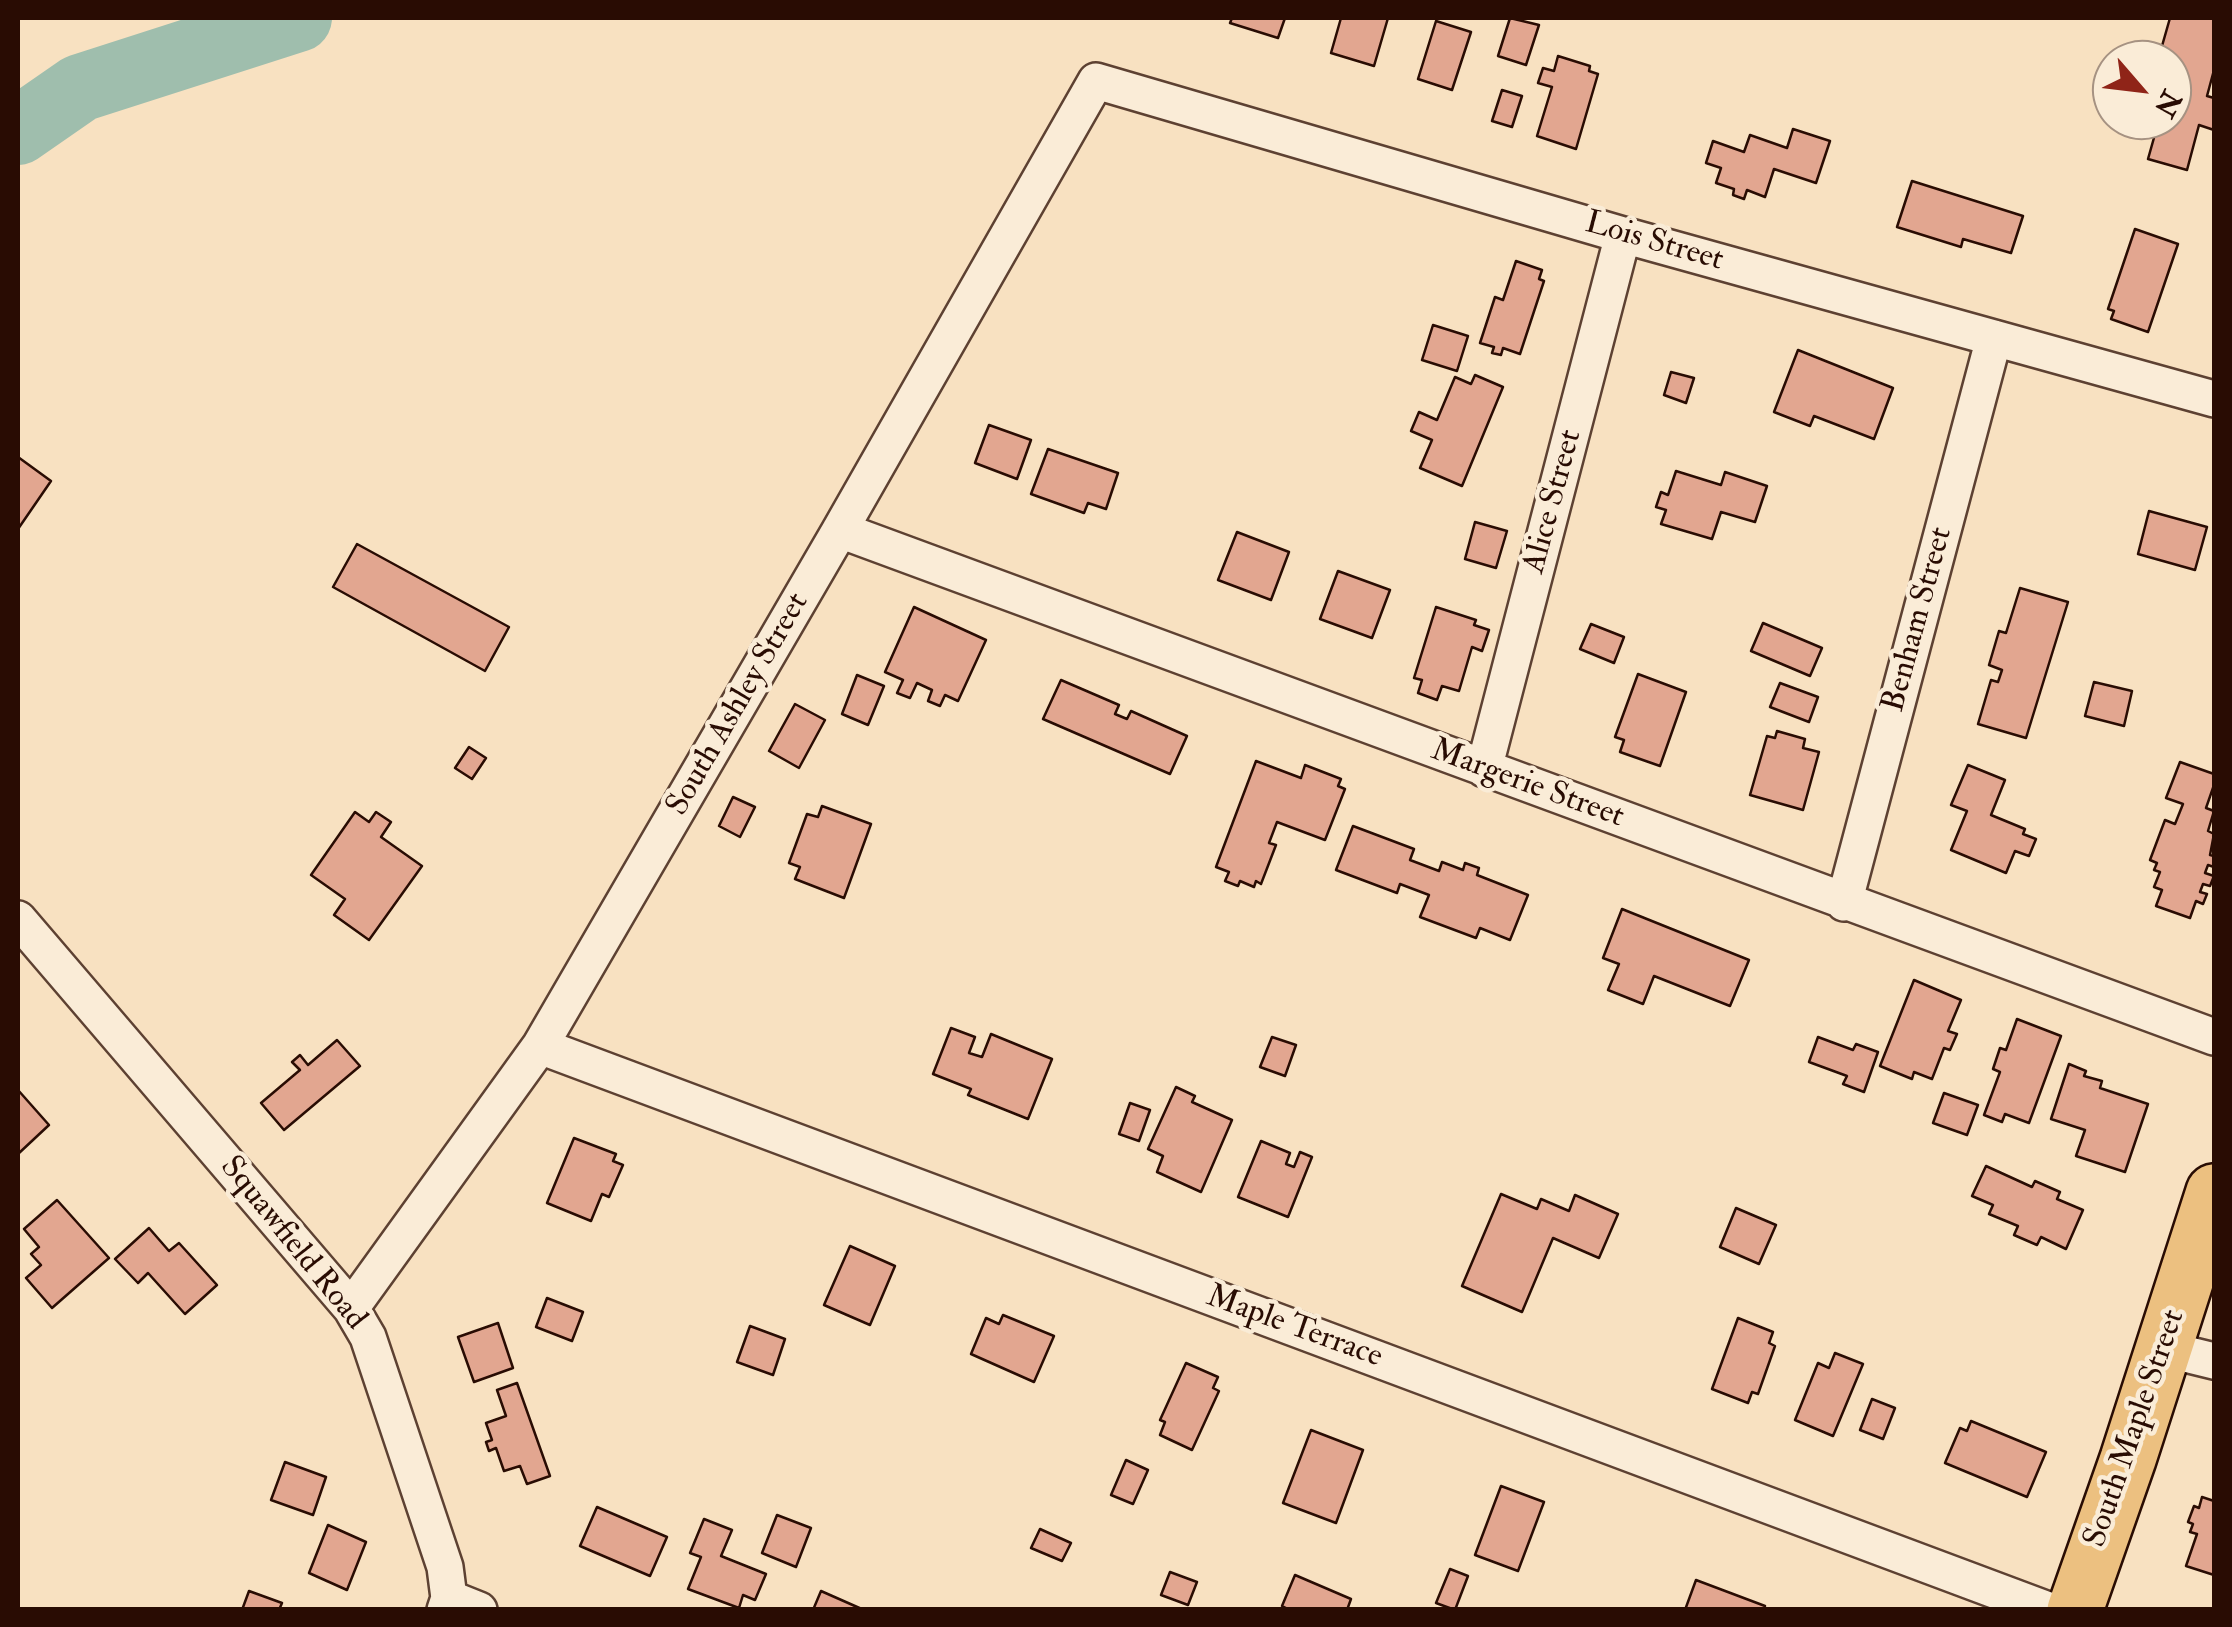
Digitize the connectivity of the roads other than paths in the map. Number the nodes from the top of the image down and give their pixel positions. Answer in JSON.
{"nodes":[{"id":1,"x":1096,"y":81,"type":"joint"},
{"id":2,"x":1624,"y":235,"type":"junction"},
{"id":3,"x":1994,"y":338,"type":"junction"},
{"id":4,"x":2214,"y":399,"type":"edge"},
{"id":5,"x":840,"y":530,"type":"junction"},
{"id":6,"x":1484,"y":768,"type":"junction"},
{"id":7,"x":1844,"y":903,"type":"junction"},
{"id":8,"x":18,"y":919,"type":"edge"},
{"id":9,"x":2214,"y":1037,"type":"edge"},
{"id":10,"x":540,"y":1046,"type":"junction"},
{"id":11,"x":2214,"y":1192,"type":"edge"},
{"id":12,"x":351,"y":1308,"type":"junction"},
{"id":13,"x":2190,"y":1355,"type":"edge"},
{"id":14,"x":458,"y":1606,"type":"edge"},
{"id":15,"x":2048,"y":1610,"type":"edge"},
{"id":16,"x":2075,"y":1610,"type":"edge"}],
"edges":[{"from":1,"to":2,"type":"street","name":"Lois Street"},
{"from":1,"to":5,"type":"street","name":"South Ashley Street"},
{"from":2,"to":3,"type":"street","name":"Lois Street"},
{"from":2,"to":6,"type":"street","name":"Alice Street"},
{"from":3,"to":4,"type":"street","name":"Lois Street"},
{"from":3,"to":7,"type":"street","name":"Benham Street"},
{"from":5,"to":6,"type":"street","name":"Margerie Street"},
{"from":5,"to":10,"type":"street","name":"South Ashley Street"},
{"from":6,"to":7,"type":"street","name":"Margerie Street"},
{"from":7,"to":9,"type":"street","name":"Margerie Street"},
{"from":8,"to":12,"type":"street","name":"Squawfield Road"},
{"from":10,"to":12,"type":"street","name":"South Ashley Street"},
{"from":10,"to":15,"type":"street","name":"Maple Terrace"},
{"from":11,"to":13,"type":"highway","name":"South Maple Street"},
{"from":12,"to":14,"type":"street","name":"Squawfield Road"},
{"from":13,"to":16,"type":"highway","name":"South Maple Street"}]}
